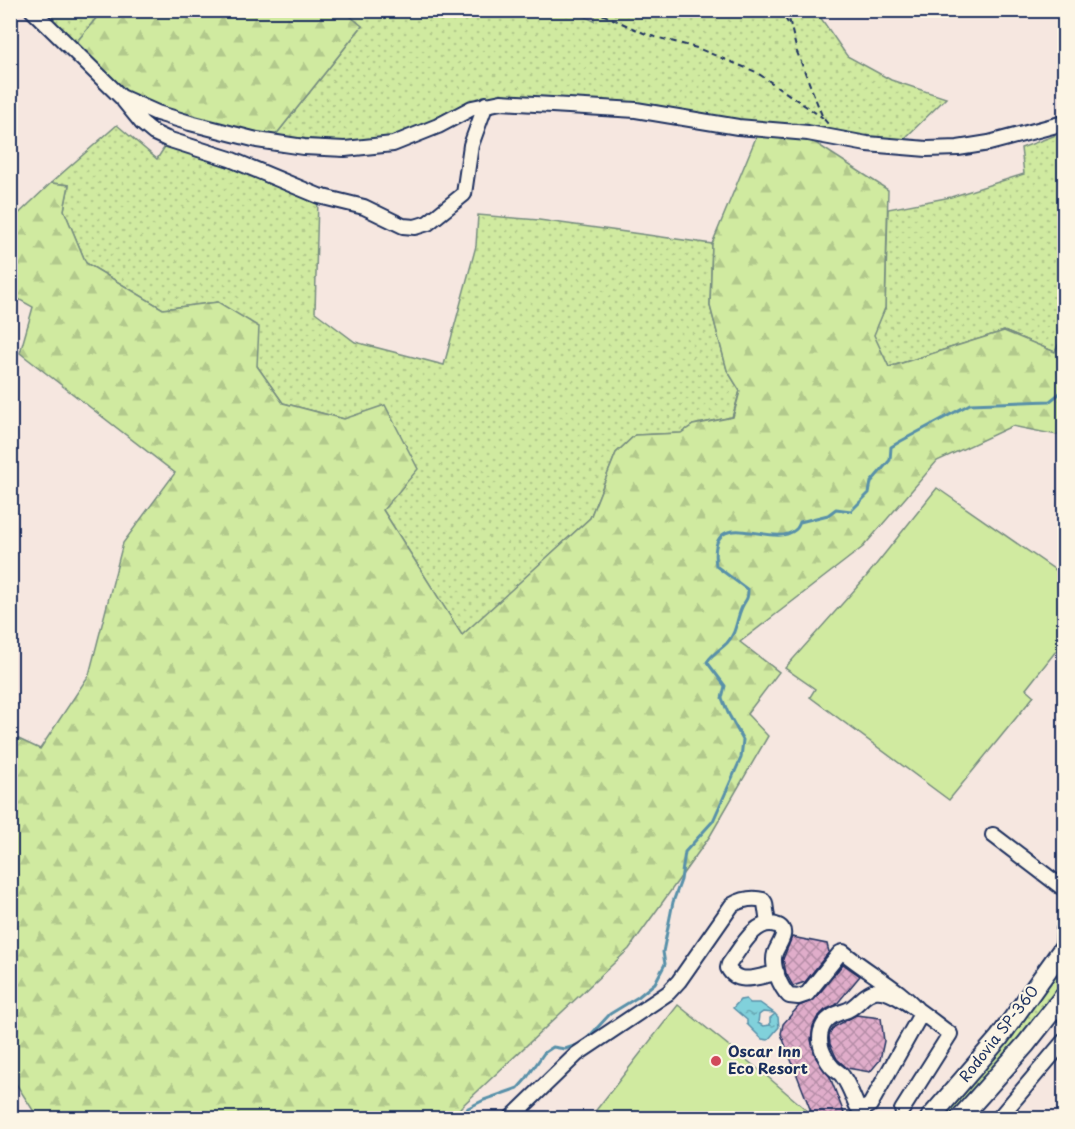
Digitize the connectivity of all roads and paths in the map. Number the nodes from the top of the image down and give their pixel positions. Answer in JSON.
{"nodes":[{"id":1,"x":32,"y":10,"type":"edge"},
{"id":2,"x":593,"y":10,"type":"edge"},
{"id":3,"x":780,"y":10,"type":"edge"},
{"id":4,"x":787,"y":10,"type":"edge"},
{"id":5,"x":789,"y":25,"type":"junction"},
{"id":6,"x":121,"y":97,"type":"junction"},
{"id":7,"x":486,"y":104,"type":"junction"},
{"id":8,"x":823,"y":118,"type":"junction"},
{"id":9,"x":1065,"y":123,"type":"edge"},
{"id":10,"x":839,"y":138,"type":"junction"},
{"id":11,"x":993,"y":835,"type":"dead end"},
{"id":12,"x":1065,"y":889,"type":"edge"},
{"id":13,"x":768,"y":924,"type":"junction"},
{"id":14,"x":1065,"y":930,"type":"edge"},
{"id":15,"x":1064,"y":948,"type":"edge"},
{"id":16,"x":777,"y":973,"type":"junction"},
{"id":17,"x":1065,"y":996,"type":"edge"},
{"id":18,"x":921,"y":1014,"type":"junction"},
{"id":19,"x":1065,"y":1041,"type":"edge"},
{"id":20,"x":902,"y":1110,"type":"dead end"},
{"id":21,"x":861,"y":1114,"type":"edge"},
{"id":22,"x":511,"y":1119,"type":"edge"},
{"id":23,"x":930,"y":1119,"type":"edge"},
{"id":24,"x":960,"y":1119,"type":"edge"},
{"id":25,"x":999,"y":1119,"type":"edge"}],
"edges":[{"from":1,"to":6,"type":"street"},
{"from":2,"to":8,"type":"path"},
{"from":3,"to":5,"type":"path"},
{"from":4,"to":5,"type":"path"},
{"from":5,"to":8,"type":"path"},
{"from":6,"to":7,"type":"street"},
{"from":6,"to":7,"type":"street"},
{"from":7,"to":10,"type":"street"},
{"from":8,"to":10,"type":"path"},
{"from":9,"to":10,"type":"street"},
{"from":11,"to":12,"type":"street"},
{"from":13,"to":16,"type":"street"},
{"from":13,"to":16,"type":"street"},
{"from":13,"to":22,"type":"street"},
{"from":14,"to":15,"type":"street"},
{"from":15,"to":23,"type":"main road","name":"Rodovia SP-360"},
{"from":16,"to":18,"type":"street"},
{"from":17,"to":24,"type":"main road","name":"Rodovia SP-360"},
{"from":18,"to":20,"type":"street"},
{"from":18,"to":21,"type":"street"},
{"from":18,"to":21,"type":"street"},
{"from":19,"to":25,"type":"street"}]}
